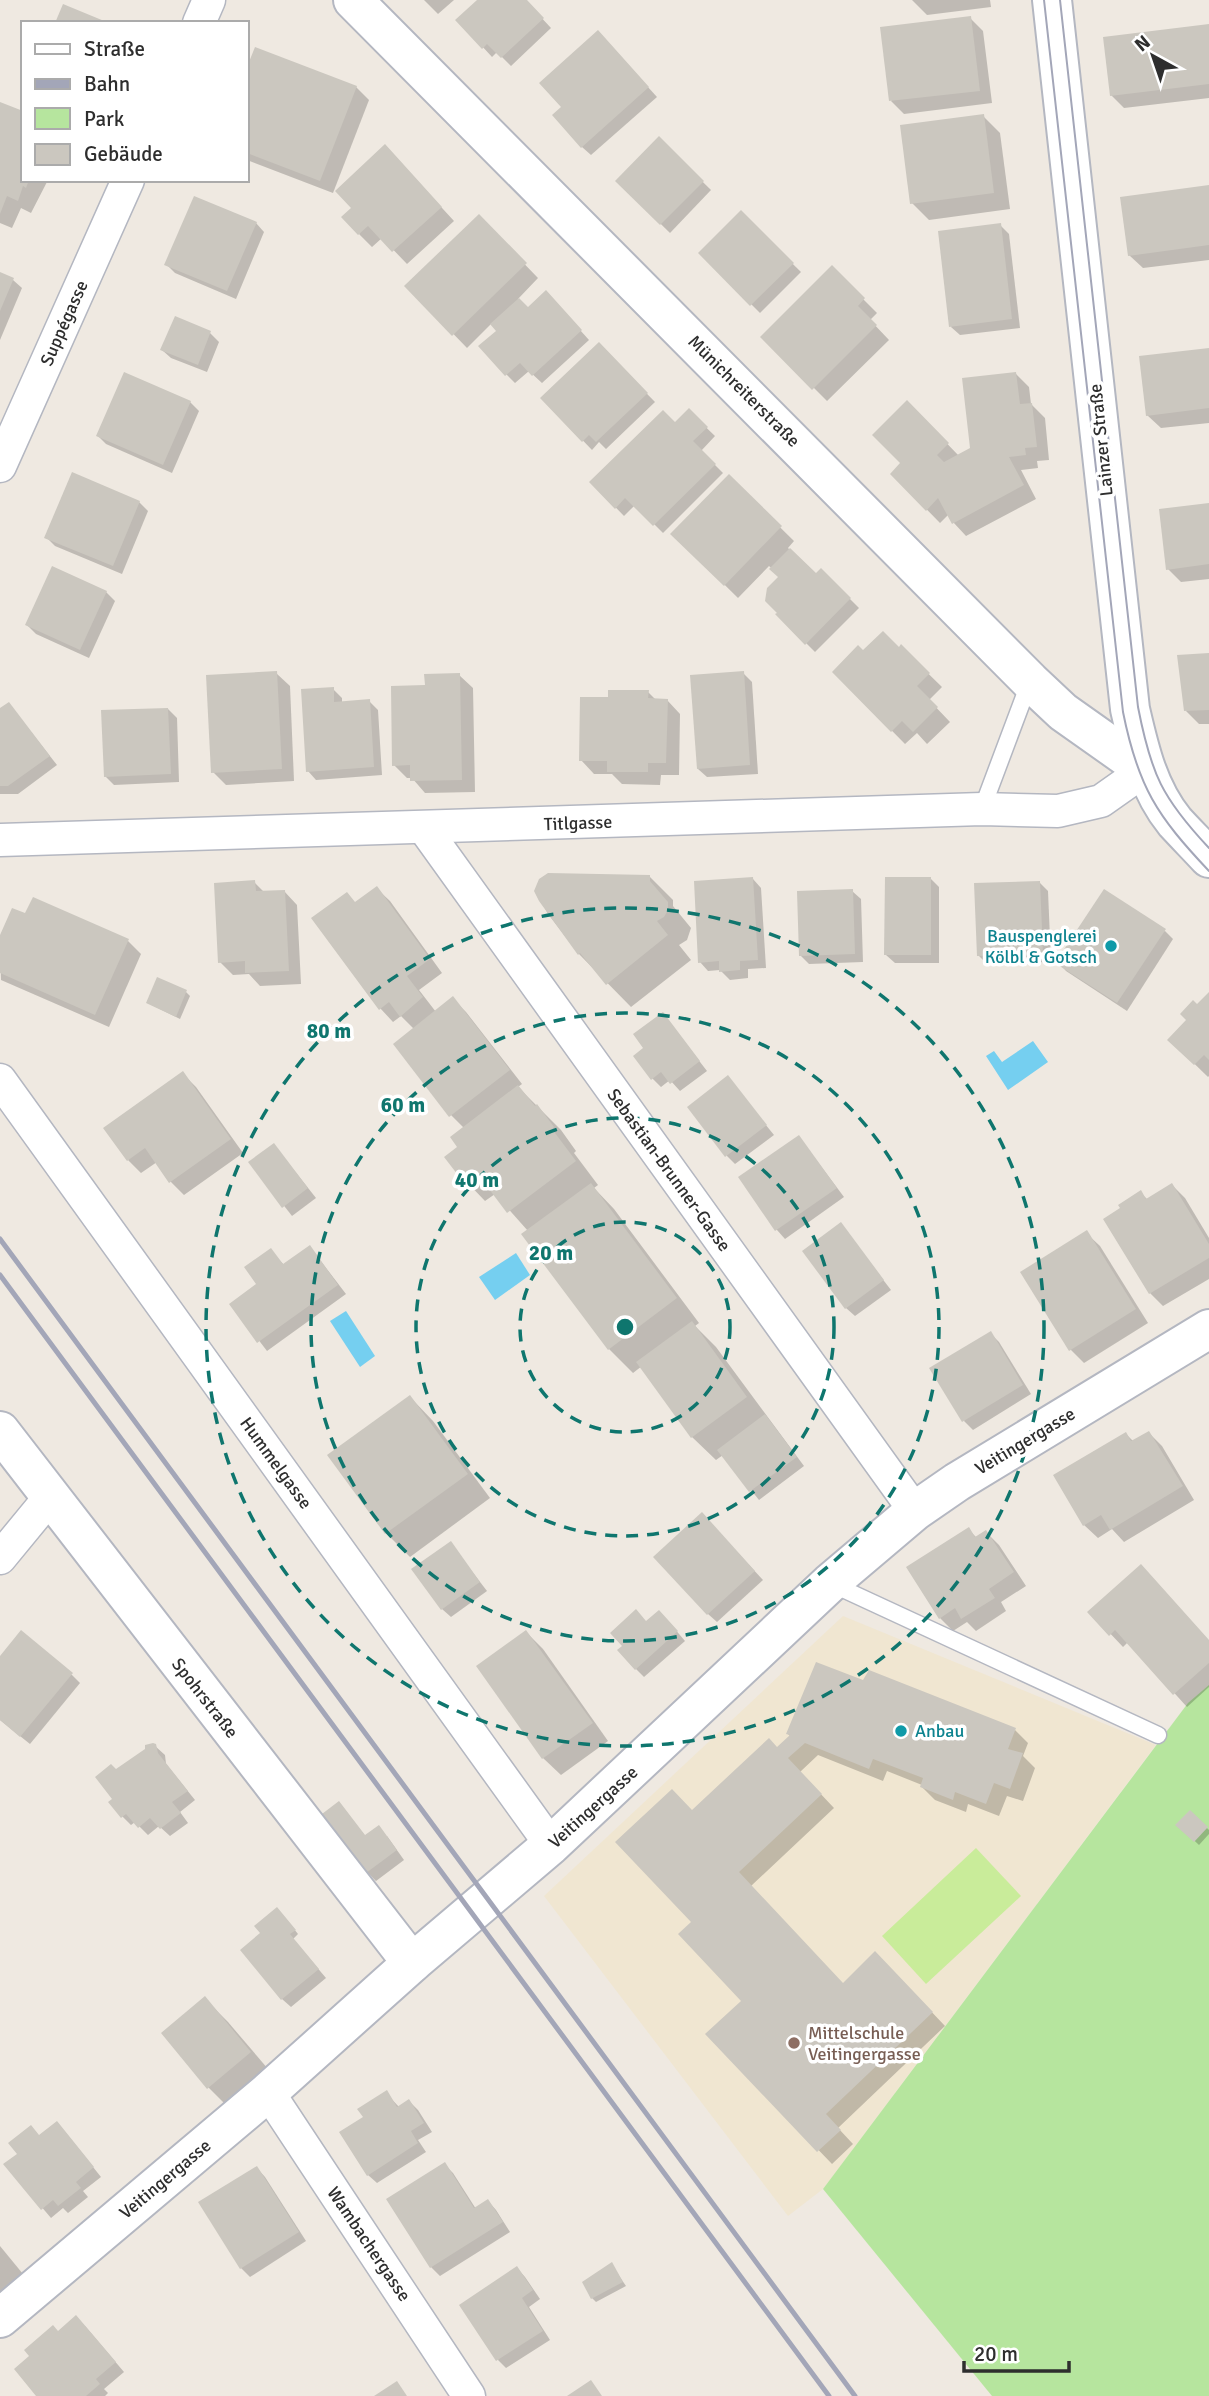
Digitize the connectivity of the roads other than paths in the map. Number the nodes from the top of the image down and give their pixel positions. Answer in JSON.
{"nodes":[{"id":1,"x":209,"y":0,"type":"edge"},
{"id":2,"x":354,"y":0,"type":"edge"},
{"id":3,"x":1052,"y":0,"type":"edge"},
{"id":4,"x":200,"y":21,"type":"edge"},
{"id":5,"x":127,"y":182,"type":"edge"},
{"id":6,"x":0,"y":466,"type":"edge"},
{"id":7,"x":1030,"y":681,"type":"junction"},
{"id":8,"x":1145,"y":769,"type":"junction"},
{"id":9,"x":982,"y":809,"type":"junction"},
{"id":10,"x":424,"y":828,"type":"junction"},
{"id":11,"x":0,"y":839,"type":"edge"},
{"id":12,"x":1209,"y":858,"type":"edge"},
{"id":13,"x":0,"y":1080,"type":"edge"},
{"id":14,"x":1209,"y":1329,"type":"edge"},
{"id":15,"x":0,"y":1431,"type":"edge"},
{"id":16,"x":51,"y":1496,"type":"junction"},
{"id":17,"x":915,"y":1511,"type":"junction"},
{"id":18,"x":0,"y":1558,"type":"edge"},
{"id":19,"x":830,"y":1583,"type":"junction"},
{"id":20,"x":1158,"y":1735,"type":"dead end"},
{"id":21,"x":551,"y":1845,"type":"junction"},
{"id":22,"x":412,"y":1963,"type":"junction"},
{"id":23,"x":268,"y":2092,"type":"junction"},
{"id":24,"x":0,"y":2318,"type":"edge"},
{"id":25,"x":470,"y":2396,"type":"edge"}],
"edges":[{"from":1,"to":4,"type":"street"},
{"from":2,"to":7,"type":"street","name":"Münichreiterstraße"},
{"from":3,"to":8,"type":"street","name":"Lainzer Straße"},
{"from":5,"to":6,"type":"street","name":"Suppégasse"},
{"from":7,"to":8,"type":"street","name":"Münichreiterstraße"},
{"from":7,"to":9,"type":"lane"},
{"from":8,"to":9,"type":"street","name":"Titlgasse"},
{"from":8,"to":12,"type":"street","name":"Lainzer Straße"},
{"from":9,"to":10,"type":"street","name":"Titlgasse"},
{"from":10,"to":11,"type":"street","name":"Titlgasse"},
{"from":10,"to":17,"type":"street","name":"Sebastian-Brunner-Gasse"},
{"from":13,"to":21,"type":"street","name":"Hummelgasse"},
{"from":14,"to":17,"type":"street","name":"Veitingergasse"},
{"from":15,"to":16,"type":"street","name":"Spohrstraße"},
{"from":16,"to":18,"type":"street"},
{"from":16,"to":22,"type":"street","name":"Spohrstraße"},
{"from":17,"to":19,"type":"street","name":"Veitingergasse"},
{"from":19,"to":20,"type":"lane"},
{"from":19,"to":21,"type":"street","name":"Veitingergasse"},
{"from":21,"to":22,"type":"street","name":"Veitingergasse"},
{"from":22,"to":23,"type":"street","name":"Veitingergasse"},
{"from":23,"to":24,"type":"street","name":"Veitingergasse"},
{"from":23,"to":25,"type":"street","name":"Wambachergasse"}]}
